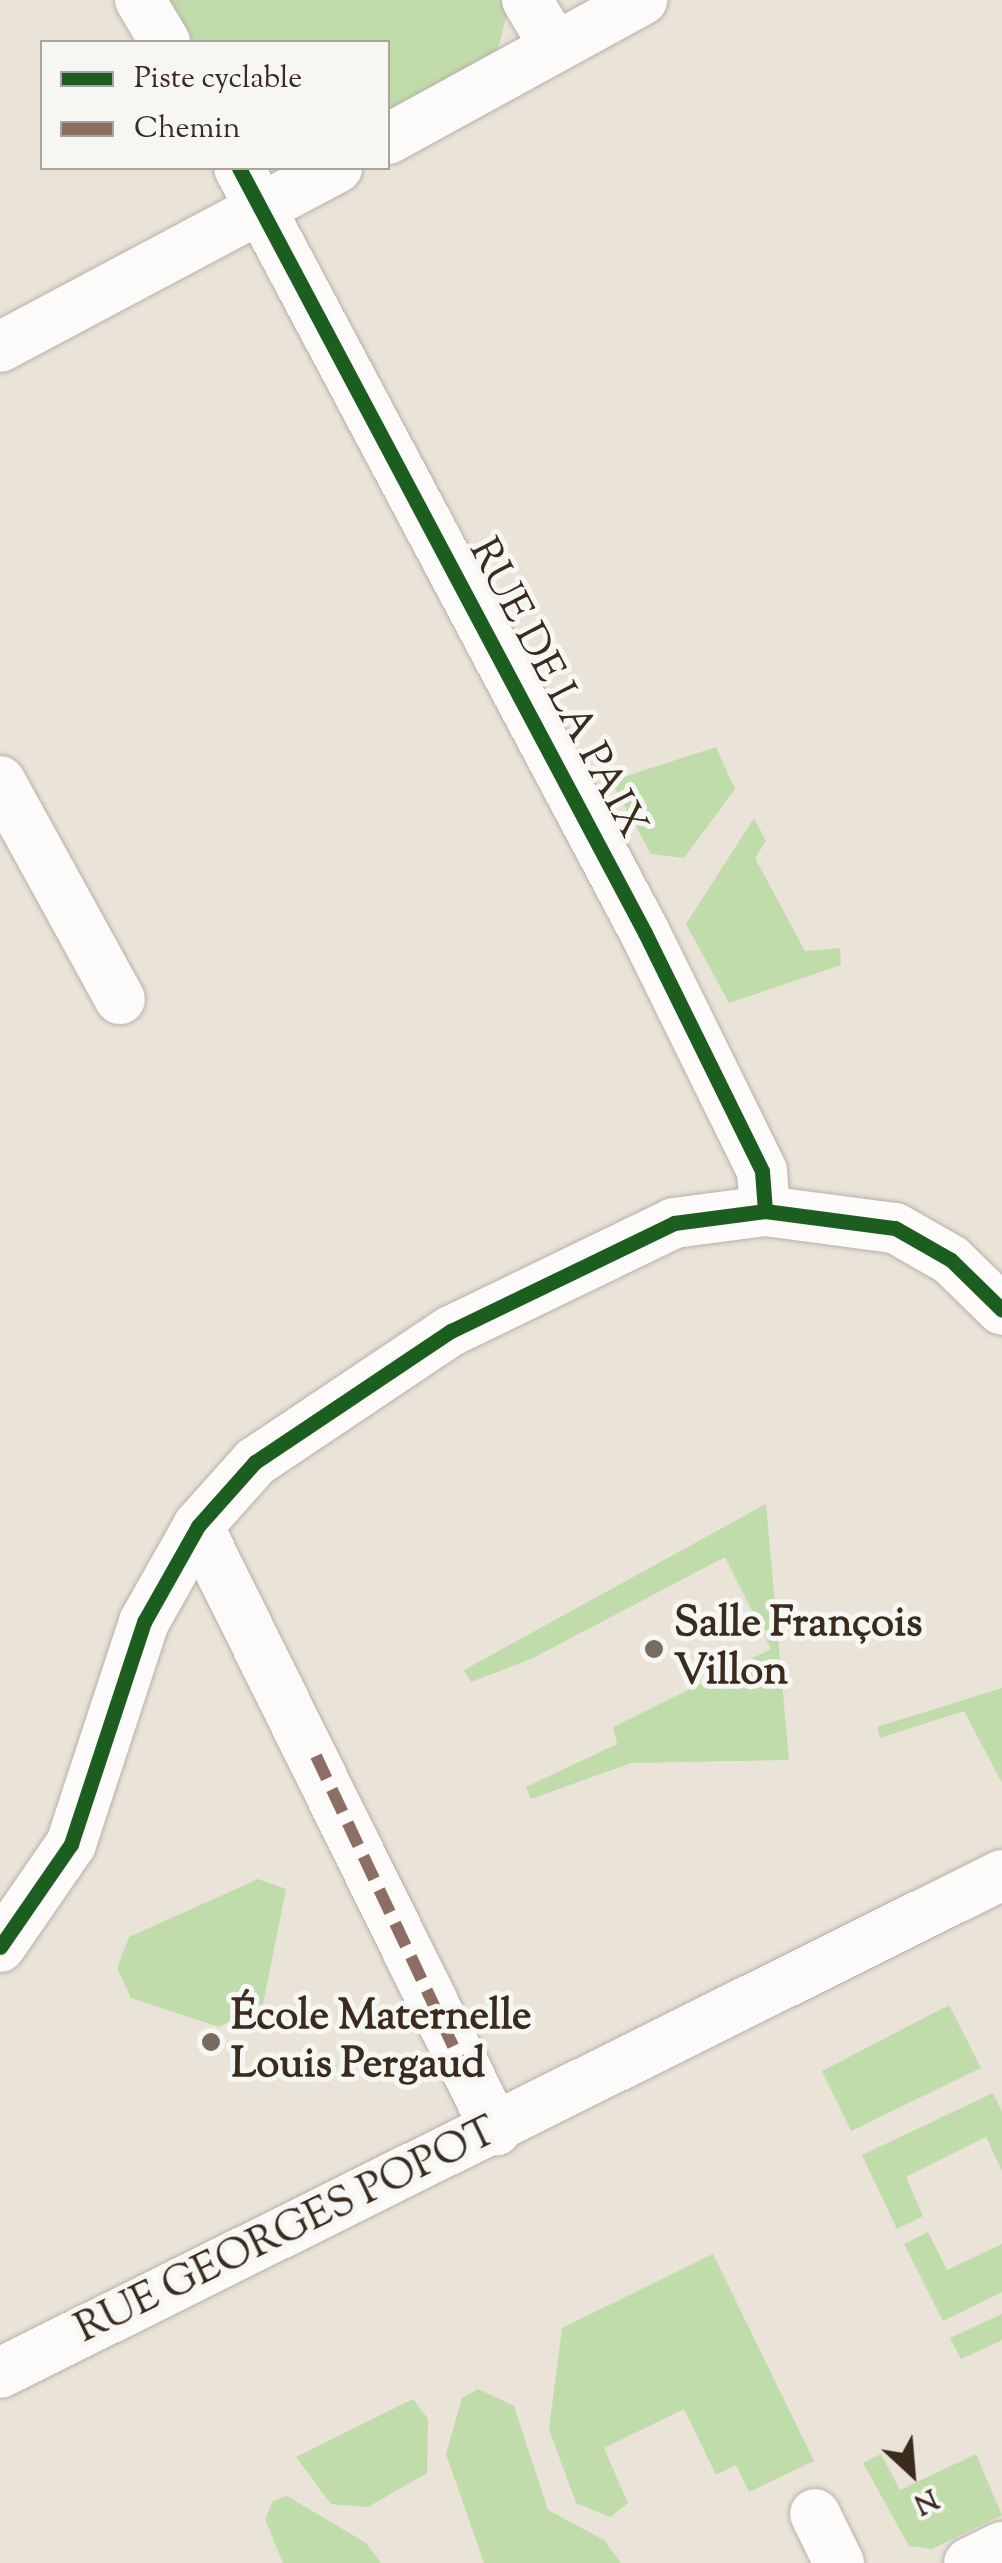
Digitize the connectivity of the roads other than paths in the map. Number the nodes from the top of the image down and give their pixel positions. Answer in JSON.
{"nodes":[{"id":1,"x":140,"y":0,"type":"edge"},
{"id":2,"x":527,"y":0,"type":"edge"},
{"id":3,"x":642,"y":0,"type":"edge"},
{"id":4,"x":164,"y":40,"type":"edge"},
{"id":5,"x":555,"y":46,"type":"junction"},
{"id":6,"x":390,"y":139,"type":"edge"},
{"id":7,"x":328,"y":170,"type":"edge"},
{"id":8,"x":251,"y":188,"type":"edge"},
{"id":9,"x":0,"y":347,"type":"edge"},
{"id":10,"x":0,"y":781,"type":"edge"},
{"id":11,"x":120,"y":999,"type":"dead end"},
{"id":12,"x":764,"y":1211,"type":"junction"},
{"id":13,"x":1002,"y":1310,"type":"edge"},
{"id":14,"x":198,"y":1526,"type":"junction"},
{"id":15,"x":1002,"y":1875,"type":"edge"},
{"id":16,"x":0,"y":1947,"type":"edge"},
{"id":17,"x":496,"y":2130,"type":"junction"},
{"id":18,"x":0,"y":2373,"type":"edge"},
{"id":19,"x":815,"y":2514,"type":"dead end"},
{"id":20,"x":1002,"y":2547,"type":"edge"},
{"id":21,"x":839,"y":2563,"type":"edge"},
{"id":22,"x":970,"y":2563,"type":"edge"}],
"edges":[{"from":1,"to":4,"type":"street"},
{"from":2,"to":5,"type":"street"},
{"from":3,"to":5,"type":"street"},
{"from":5,"to":6,"type":"street"},
{"from":7,"to":8,"type":"street"},
{"from":8,"to":9,"type":"street"},
{"from":8,"to":12,"type":"street","name":"RUE DE LA PAIX"},
{"from":10,"to":11,"type":"street"},
{"from":12,"to":13,"type":"street"},
{"from":12,"to":14,"type":"street"},
{"from":14,"to":16,"type":"street"},
{"from":14,"to":17,"type":"street"},
{"from":15,"to":17,"type":"street","name":"RUE GEORGES POPOT"},
{"from":17,"to":18,"type":"street","name":"RUE GEORGES POPOT"},
{"from":19,"to":21,"type":"street"},
{"from":20,"to":22,"type":"street"}]}
